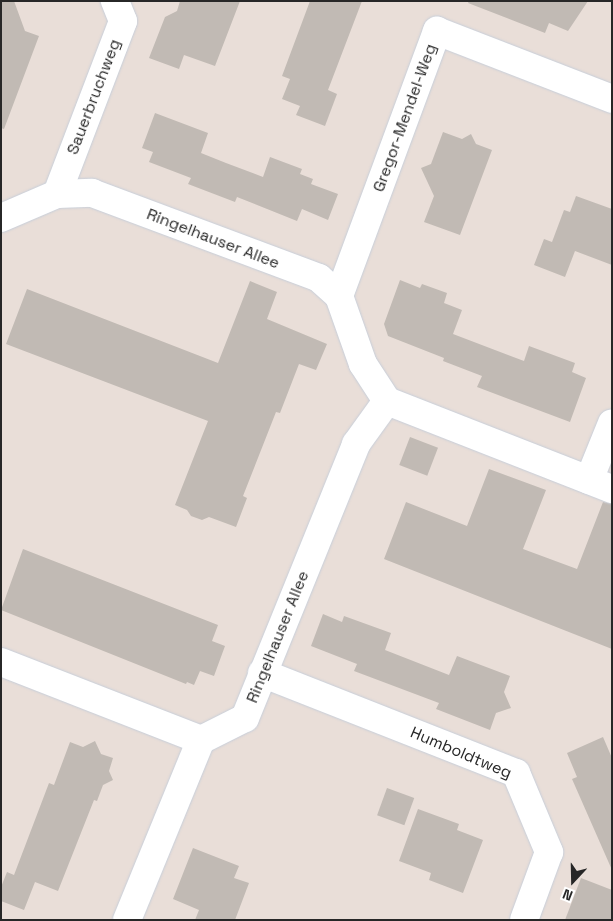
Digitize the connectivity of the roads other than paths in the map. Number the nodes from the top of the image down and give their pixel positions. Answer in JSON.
{"nodes":[{"id":1,"x":115,"y":1,"type":"edge"},
{"id":2,"x":612,"y":99,"type":"edge"},
{"id":3,"x":57,"y":194,"type":"junction"},
{"id":4,"x":1,"y":218,"type":"edge"},
{"id":5,"x":339,"y":296,"type":"junction"},
{"id":6,"x":387,"y":400,"type":"junction"},
{"id":7,"x":612,"y":423,"type":"edge"},
{"id":8,"x":600,"y":485,"type":"edge"},
{"id":9,"x":1,"y":662,"type":"edge"},
{"id":10,"x":262,"y":673,"type":"junction"},
{"id":11,"x":201,"y":740,"type":"junction"},
{"id":12,"x":128,"y":920,"type":"edge"},
{"id":13,"x":524,"y":920,"type":"edge"}],
"edges":[{"from":1,"to":3,"type":"street","name":"Sauerbruchweg"},
{"from":2,"to":5,"type":"street","name":"Gregor-Mendel-Weg"},
{"from":3,"to":4,"type":"street","name":"Ringelhauser Allee"},
{"from":3,"to":5,"type":"street","name":"Ringelhauser Allee"},
{"from":5,"to":6,"type":"street","name":"Ringelhauser Allee"},
{"from":6,"to":8,"type":"street"},
{"from":6,"to":10,"type":"street","name":"Ringelhauser Allee"},
{"from":7,"to":8,"type":"street"},
{"from":9,"to":11,"type":"street"},
{"from":10,"to":11,"type":"street","name":"Ringelhauser Allee"},
{"from":10,"to":13,"type":"street","name":"Humboldtweg"},
{"from":11,"to":12,"type":"street"}]}
